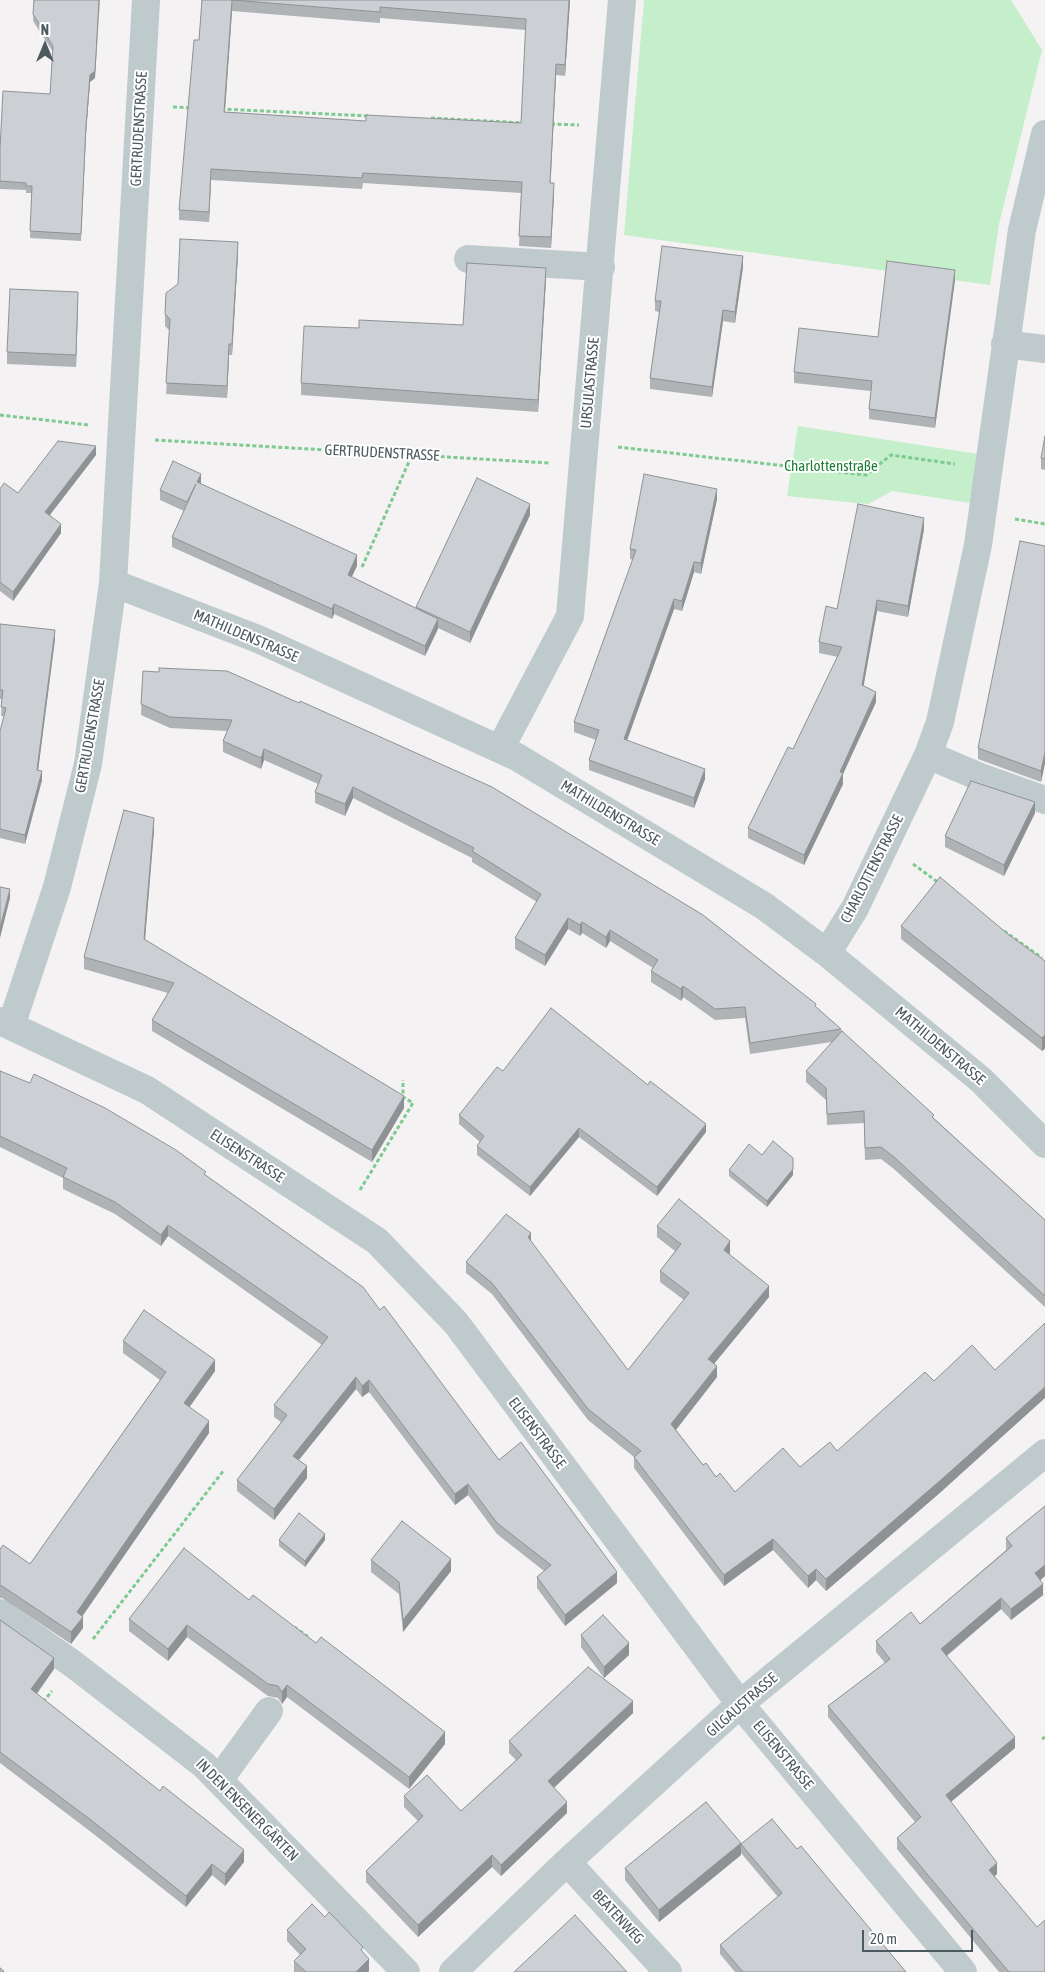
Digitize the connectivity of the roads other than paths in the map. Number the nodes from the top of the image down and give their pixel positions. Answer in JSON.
{"nodes":[{"id":1,"x":146,"y":0,"type":"edge"},
{"id":2,"x":622,"y":0,"type":"edge"},
{"id":3,"x":1045,"y":134,"type":"edge"},
{"id":4,"x":1040,"y":171,"type":"edge"},
{"id":5,"x":468,"y":260,"type":"dead end"},
{"id":6,"x":601,"y":267,"type":"junction"},
{"id":7,"x":1005,"y":344,"type":"junction"},
{"id":8,"x":1045,"y":349,"type":"edge"},
{"id":9,"x":113,"y":583,"type":"junction"},
{"id":10,"x":500,"y":749,"type":"junction"},
{"id":11,"x":928,"y":755,"type":"junction"},
{"id":12,"x":1045,"y":800,"type":"edge"},
{"id":13,"x":827,"y":953,"type":"junction"},
{"id":14,"x":6,"y":1023,"type":"edge"},
{"id":15,"x":1045,"y":1144,"type":"edge"},
{"id":16,"x":1045,"y":1454,"type":"edge"},
{"id":17,"x":0,"y":1613,"type":"edge"},
{"id":18,"x":740,"y":1704,"type":"junction"},
{"id":19,"x":269,"y":1711,"type":"dead end"},
{"id":20,"x":219,"y":1780,"type":"junction"},
{"id":21,"x":567,"y":1862,"type":"junction"},
{"id":22,"x":406,"y":1972,"type":"edge"},
{"id":23,"x":453,"y":1972,"type":"edge"},
{"id":24,"x":668,"y":1972,"type":"edge"},
{"id":25,"x":964,"y":1972,"type":"edge"}],
"edges":[{"from":1,"to":9,"type":"street","name":"GERTRUDENSTRASSE"},
{"from":2,"to":6,"type":"street","name":"URSULASTRASSE"},
{"from":3,"to":4,"type":"street","name":"CHARLOTTENSTRASSE"},
{"from":4,"to":7,"type":"street","name":"CHARLOTTENSTRASSE"},
{"from":5,"to":6,"type":"street"},
{"from":6,"to":10,"type":"street","name":"URSULASTRASSE"},
{"from":7,"to":8,"type":"street"},
{"from":7,"to":11,"type":"street","name":"CHARLOTTENSTRASSE"},
{"from":9,"to":10,"type":"street","name":"MATHILDENSTRASSE"},
{"from":9,"to":14,"type":"street","name":"GERTRUDENSTRASSE"},
{"from":10,"to":13,"type":"street","name":"MATHILDENSTRASSE"},
{"from":11,"to":12,"type":"street"},
{"from":11,"to":13,"type":"street","name":"CHARLOTTENSTRASSE"},
{"from":13,"to":15,"type":"street","name":"MATHILDENSTRASSE"},
{"from":14,"to":18,"type":"street","name":"ELISENSTRASSE"},
{"from":16,"to":18,"type":"street","name":"GILGAUSTRASSE"},
{"from":17,"to":20,"type":"street","name":"IN DEN ENSENER GÄRTEN"},
{"from":18,"to":21,"type":"street","name":"GILGAUSTRASSE"},
{"from":18,"to":25,"type":"street","name":"ELISENSTRASSE"},
{"from":19,"to":20,"type":"street"},
{"from":20,"to":22,"type":"street","name":"IN DEN ENSENER GÄRTEN"},
{"from":21,"to":23,"type":"street","name":"GILGAUSTRASSE"},
{"from":21,"to":24,"type":"street","name":"BEATENWEG"}]}
